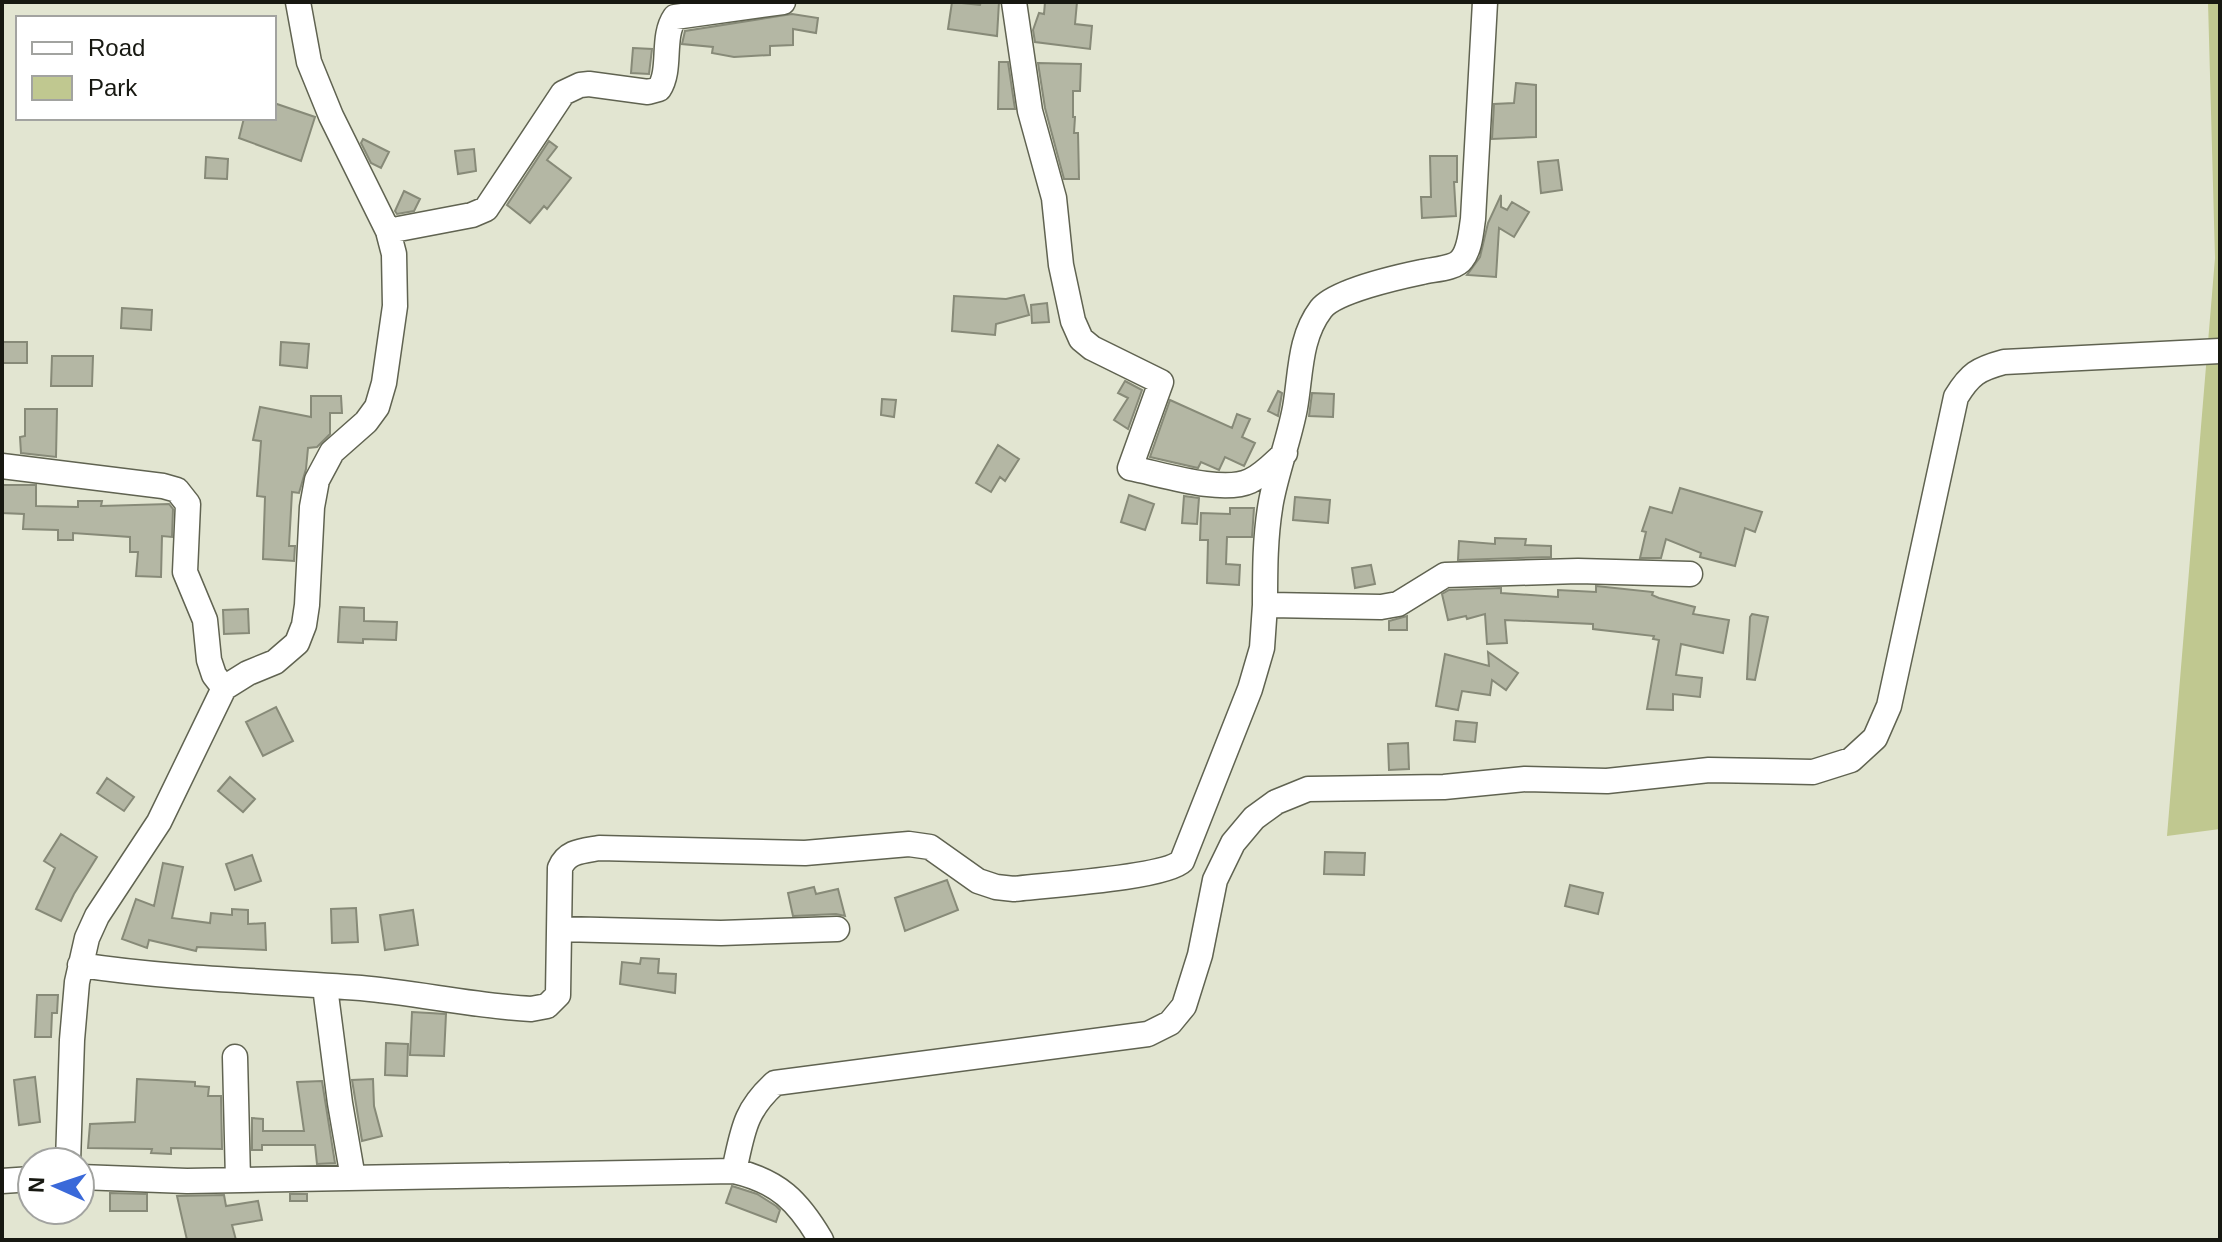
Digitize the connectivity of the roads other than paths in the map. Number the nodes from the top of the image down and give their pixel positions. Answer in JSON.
{"nodes":[{"id":1,"x":298,"y":2,"type":"edge"},
{"id":2,"x":783,"y":2,"type":"edge"},
{"id":3,"x":1014,"y":2,"type":"edge"},
{"id":4,"x":1485,"y":2,"type":"edge"},
{"id":5,"x":696,"y":8,"type":"edge"},
{"id":6,"x":388,"y":231,"type":"junction"},
{"id":7,"x":2220,"y":351,"type":"edge"},
{"id":8,"x":1285,"y":453,"type":"junction"},
{"id":9,"x":2,"y":466,"type":"edge"},
{"id":10,"x":1690,"y":574,"type":"dead end"},
{"id":11,"x":1265,"y":605,"type":"junction"},
{"id":12,"x":224,"y":688,"type":"junction"},
{"id":13,"x":560,"y":929,"type":"junction"},
{"id":14,"x":837,"y":929,"type":"dead end"},
{"id":15,"x":80,"y":965,"type":"junction"},
{"id":16,"x":325,"y":987,"type":"junction"},
{"id":17,"x":235,"y":1057,"type":"dead end"},
{"id":18,"x":69,"y":1146,"type":"edge"},
{"id":19,"x":734,"y":1171,"type":"junction"},
{"id":20,"x":96,"y":1177,"type":"edge"},
{"id":21,"x":353,"y":1178,"type":"junction"},
{"id":22,"x":238,"y":1180,"type":"junction"},
{"id":23,"x":821,"y":1240,"type":"edge"}],
"edges":[{"from":1,"to":6,"type":"street"},
{"from":2,"to":5,"type":"street"},
{"from":3,"to":8,"type":"street"},
{"from":4,"to":8,"type":"street"},
{"from":5,"to":6,"type":"street"},
{"from":6,"to":12,"type":"street"},
{"from":7,"to":19,"type":"street"},
{"from":8,"to":11,"type":"street"},
{"from":9,"to":12,"type":"street"},
{"from":10,"to":11,"type":"street"},
{"from":11,"to":13,"type":"street"},
{"from":12,"to":15,"type":"street"},
{"from":13,"to":14,"type":"street"},
{"from":13,"to":16,"type":"street"},
{"from":15,"to":16,"type":"street"},
{"from":15,"to":18,"type":"street"},
{"from":16,"to":21,"type":"street"},
{"from":17,"to":22,"type":"street"},
{"from":19,"to":21,"type":"street"},
{"from":19,"to":23,"type":"street"},
{"from":20,"to":22,"type":"street"},
{"from":21,"to":22,"type":"street"}]}
